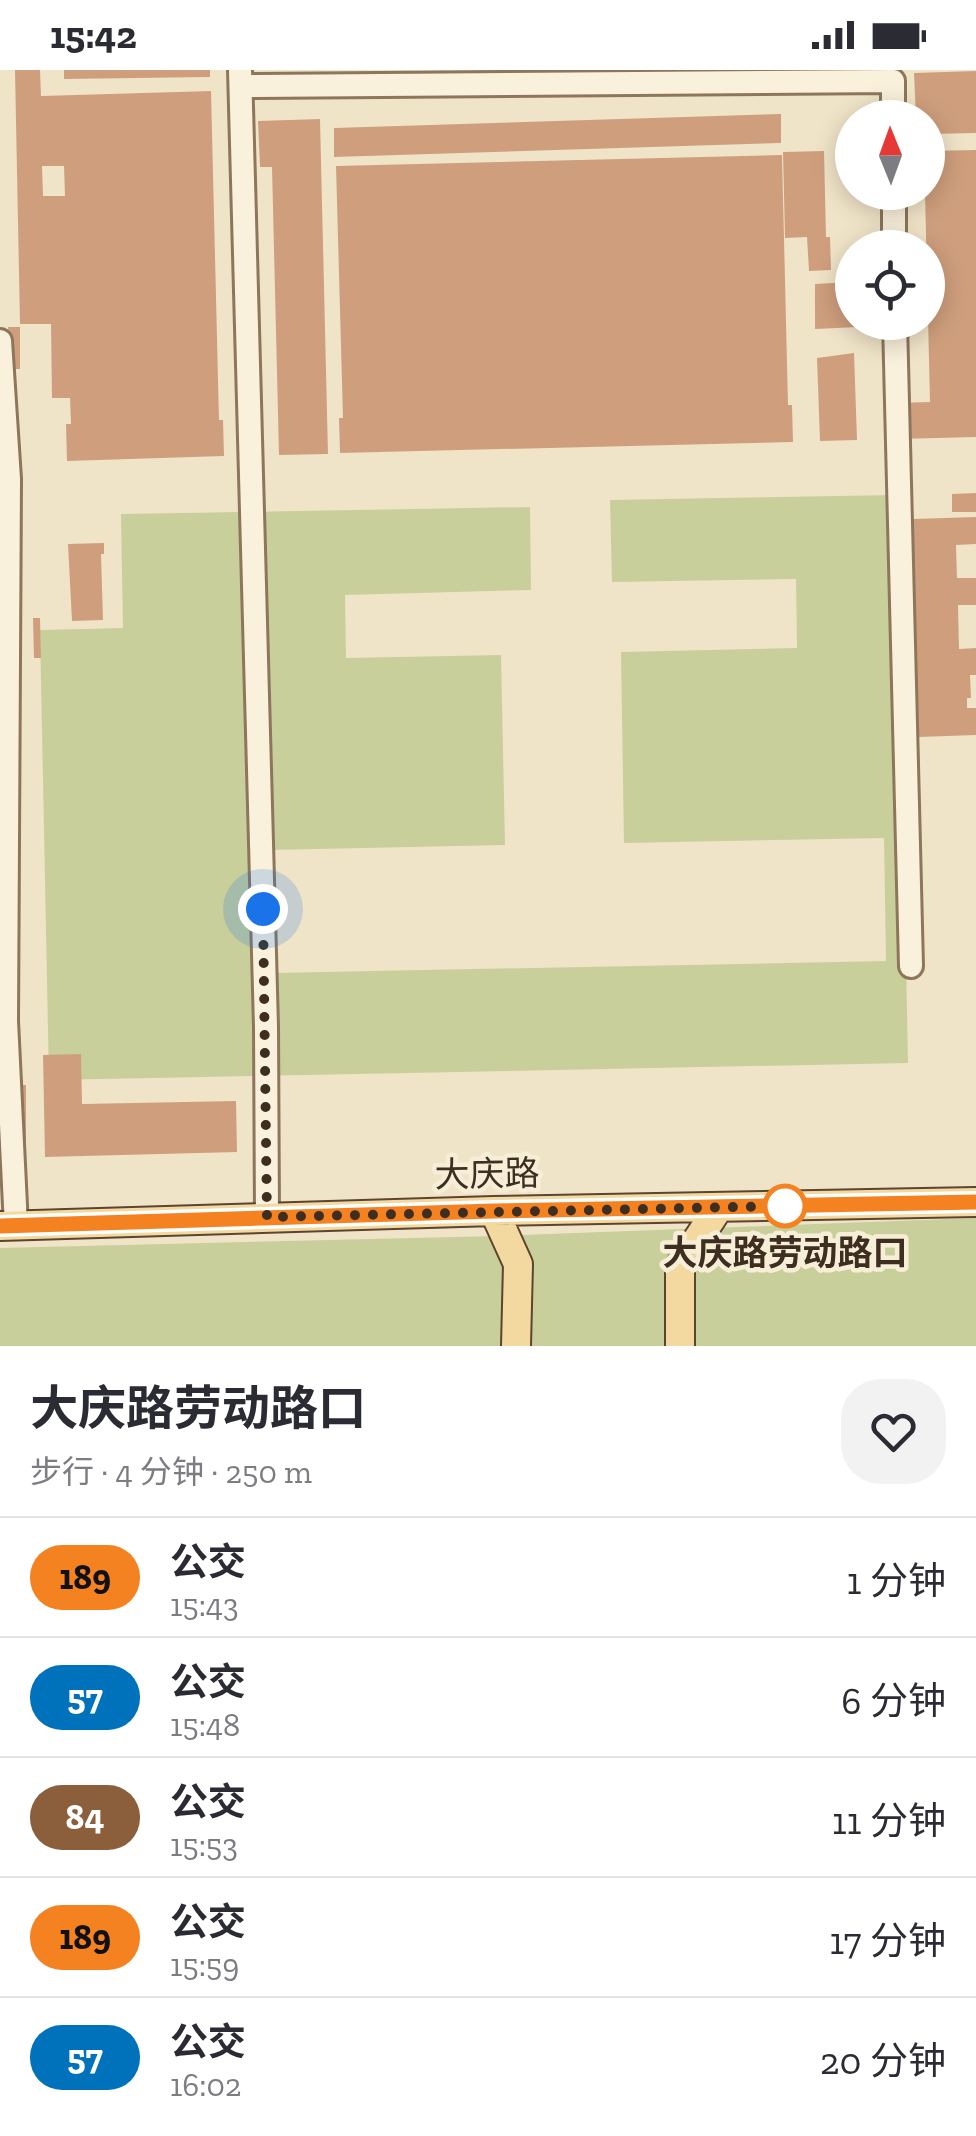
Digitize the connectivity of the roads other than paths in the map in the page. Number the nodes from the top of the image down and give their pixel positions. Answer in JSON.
{"nodes":[{"id":1,"x":240,"y":78,"type":"edge"},
{"id":2,"x":893,"y":100,"type":"edge"},
{"id":3,"x":895,"y":340,"type":"edge"},
{"id":4,"x":0,"y":341,"type":"edge"},
{"id":5,"x":911,"y":966,"type":"dead end"},
{"id":6,"x":976,"y":1202,"type":"edge"},
{"id":7,"x":719,"y":1207,"type":"junction"},
{"id":8,"x":494,"y":1211,"type":"junction"},
{"id":9,"x":267,"y":1217,"type":"junction"},
{"id":10,"x":8,"y":1226,"type":"edge"},
{"id":11,"x":516,"y":1346,"type":"edge"},
{"id":12,"x":680,"y":1346,"type":"edge"}],
"edges":[{"from":1,"to":2,"type":"street"},
{"from":1,"to":9,"type":"street"},
{"from":3,"to":5,"type":"street"},
{"from":4,"to":10,"type":"street"},
{"from":6,"to":7,"type":"main road","name":"大庆路"},
{"from":7,"to":8,"type":"main road","name":"大庆路"},
{"from":7,"to":12,"type":"main road"},
{"from":8,"to":9,"type":"main road","name":"大庆路"},
{"from":8,"to":11,"type":"main road"},
{"from":9,"to":10,"type":"main road","name":"大庆路"}]}
